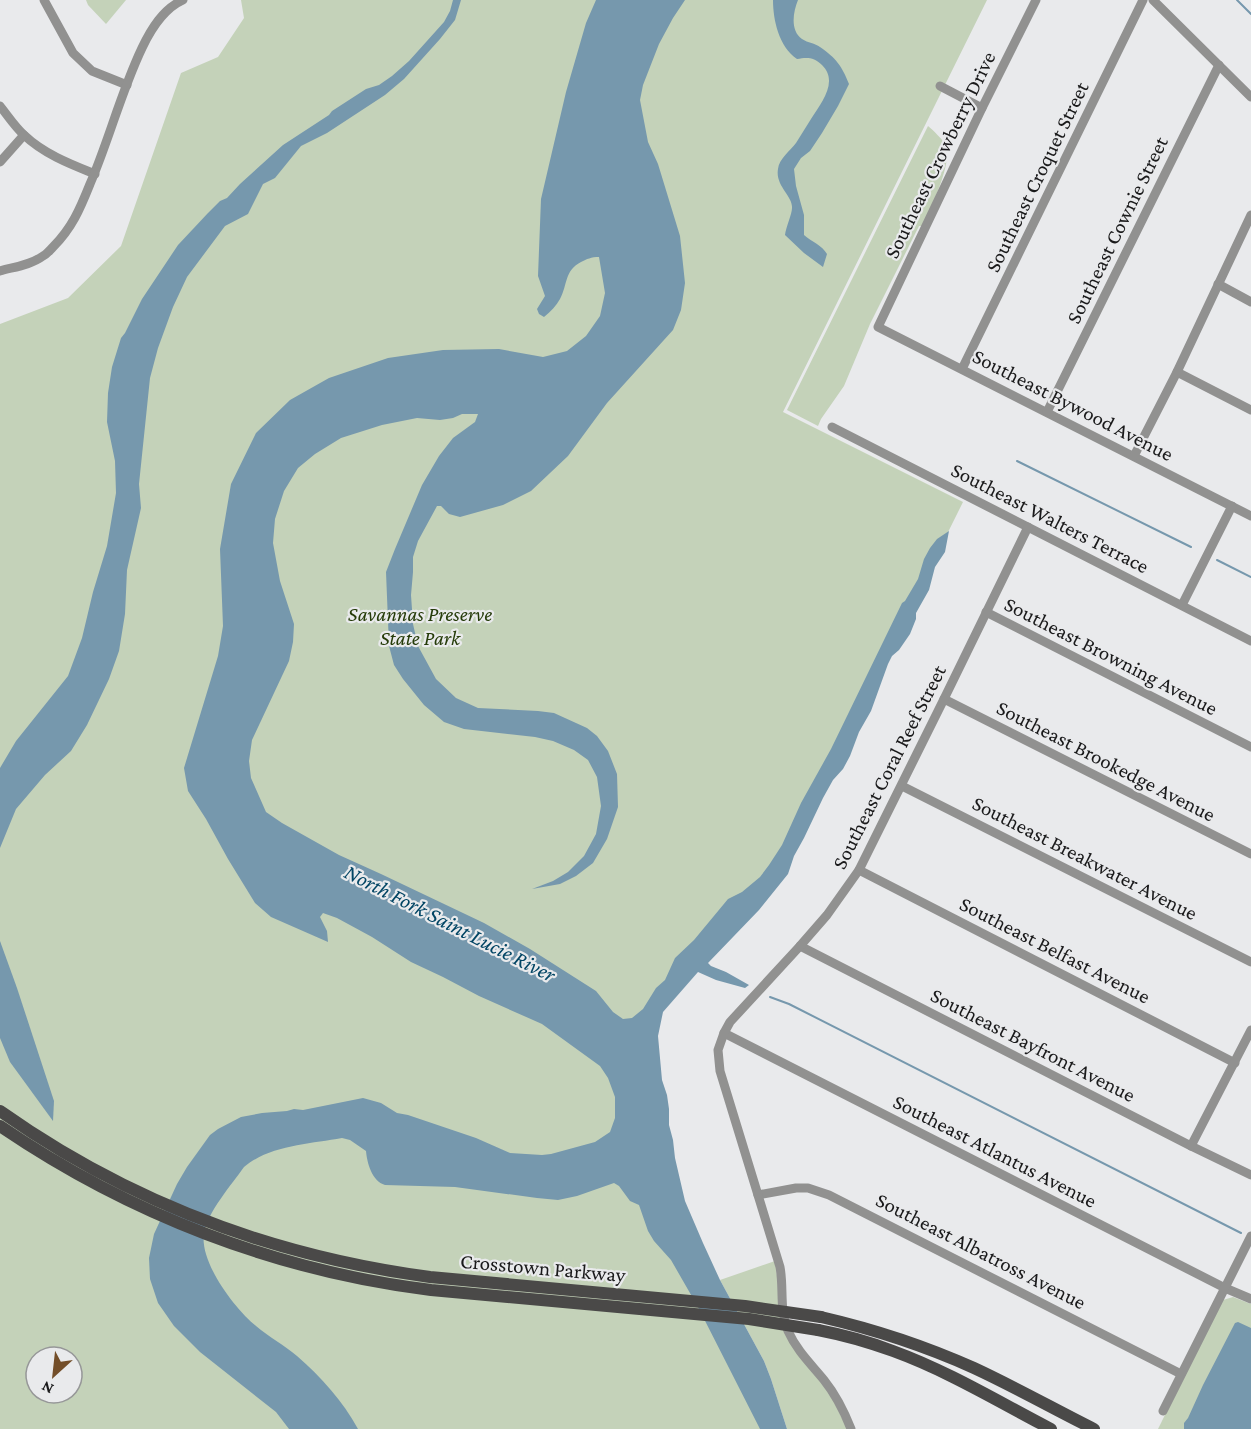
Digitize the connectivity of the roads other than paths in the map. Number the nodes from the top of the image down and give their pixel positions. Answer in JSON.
{"nodes":[{"id":1,"x":44,"y":0,"type":"edge"},
{"id":2,"x":183,"y":0,"type":"edge"},
{"id":3,"x":1036,"y":0,"type":"edge"},
{"id":4,"x":1143,"y":0,"type":"edge"},
{"id":5,"x":1153,"y":0,"type":"edge"},
{"id":6,"x":1219,"y":65,"type":"junction"},
{"id":7,"x":127,"y":85,"type":"junction"},
{"id":8,"x":940,"y":86,"type":"dead end"},
{"id":9,"x":1251,"y":97,"type":"edge"},
{"id":10,"x":0,"y":106,"type":"edge"},
{"id":11,"x":982,"y":108,"type":"junction"},
{"id":12,"x":24,"y":135,"type":"junction"},
{"id":13,"x":0,"y":162,"type":"edge"},
{"id":14,"x":95,"y":174,"type":"junction"},
{"id":15,"x":1251,"y":215,"type":"edge"},
{"id":16,"x":0,"y":271,"type":"edge"},
{"id":17,"x":1218,"y":284,"type":"junction"},
{"id":18,"x":1251,"y":302,"type":"edge"},
{"id":19,"x":878,"y":327,"type":"joint"},
{"id":20,"x":962,"y":369,"type":"junction"},
{"id":21,"x":1177,"y":372,"type":"junction"},
{"id":22,"x":1251,"y":410,"type":"edge"},
{"id":23,"x":1047,"y":411,"type":"junction"},
{"id":24,"x":832,"y":427,"type":"dead end"},
{"id":25,"x":1134,"y":456,"type":"junction"},
{"id":26,"x":1232,"y":506,"type":"junction"},
{"id":27,"x":1251,"y":516,"type":"edge"},
{"id":28,"x":1028,"y":527,"type":"junction"},
{"id":29,"x":1182,"y":605,"type":"junction"},
{"id":30,"x":986,"y":612,"type":"junction"},
{"id":31,"x":1251,"y":641,"type":"edge"},
{"id":32,"x":944,"y":699,"type":"junction"},
{"id":33,"x":1251,"y":747,"type":"edge"},
{"id":34,"x":902,"y":786,"type":"junction"},
{"id":35,"x":1251,"y":854,"type":"edge"},
{"id":36,"x":859,"y":870,"type":"junction"},
{"id":37,"x":800,"y":946,"type":"junction"},
{"id":38,"x":1251,"y":962,"type":"edge"},
{"id":39,"x":1251,"y":1030,"type":"edge"},
{"id":40,"x":724,"y":1033,"type":"junction"},
{"id":41,"x":1235,"y":1063,"type":"junction"},
{"id":42,"x":0,"y":1111,"type":"edge"},
{"id":43,"x":0,"y":1126,"type":"edge"},
{"id":44,"x":1191,"y":1146,"type":"junction"},
{"id":45,"x":1251,"y":1175,"type":"edge"},
{"id":46,"x":758,"y":1195,"type":"junction"},
{"id":47,"x":1251,"y":1236,"type":"edge"},
{"id":48,"x":1225,"y":1288,"type":"junction"},
{"id":49,"x":1251,"y":1299,"type":"edge"},
{"id":50,"x":819,"y":1323,"type":"junction"},
{"id":51,"x":1181,"y":1374,"type":"junction"},
{"id":52,"x":1163,"y":1411,"type":"dead end"},
{"id":53,"x":851,"y":1429,"type":"edge"},
{"id":54,"x":1051,"y":1429,"type":"edge"},
{"id":55,"x":1094,"y":1429,"type":"edge"}],
"edges":[{"from":1,"to":7,"type":"street"},
{"from":2,"to":7,"type":"street"},
{"from":3,"to":11,"type":"street","name":"Southeast Crowberry Drive"},
{"from":4,"to":20,"type":"street","name":"Southeast Croquet Street"},
{"from":5,"to":6,"type":"street"},
{"from":6,"to":9,"type":"street"},
{"from":6,"to":23,"type":"street","name":"Southeast Cownie Street"},
{"from":7,"to":14,"type":"street"},
{"from":8,"to":11,"type":"street"},
{"from":10,"to":12,"type":"street"},
{"from":11,"to":19,"type":"street","name":"Southeast Crowberry Drive"},
{"from":12,"to":13,"type":"street"},
{"from":12,"to":14,"type":"street"},
{"from":14,"to":16,"type":"street"},
{"from":15,"to":17,"type":"street"},
{"from":17,"to":18,"type":"street"},
{"from":17,"to":21,"type":"street"},
{"from":19,"to":20,"type":"street","name":"Southeast Bywood Avenue"},
{"from":20,"to":23,"type":"street","name":"Southeast Bywood Avenue"},
{"from":21,"to":22,"type":"street"},
{"from":21,"to":25,"type":"street"},
{"from":23,"to":25,"type":"street","name":"Southeast Bywood Avenue"},
{"from":24,"to":28,"type":"street","name":"Southeast Walters Terrace"},
{"from":25,"to":26,"type":"street","name":"Southeast Bywood Avenue"},
{"from":26,"to":27,"type":"street","name":"Southeast Bywood Avenue"},
{"from":26,"to":29,"type":"street"},
{"from":28,"to":29,"type":"street","name":"Southeast Walters Terrace"},
{"from":28,"to":30,"type":"street","name":"Southeast Coral Reef Street"},
{"from":29,"to":31,"type":"street","name":"Southeast Walters Terrace"},
{"from":30,"to":32,"type":"street","name":"Southeast Coral Reef Street"},
{"from":30,"to":33,"type":"street","name":"Southeast Browning Avenue"},
{"from":32,"to":34,"type":"street","name":"Southeast Coral Reef Street"},
{"from":32,"to":35,"type":"street","name":"Southeast Brookedge Avenue"},
{"from":34,"to":36,"type":"street","name":"Southeast Coral Reef Street"},
{"from":34,"to":38,"type":"street","name":"Southeast Breakwater Avenue"},
{"from":36,"to":37,"type":"street","name":"Southeast Coral Reef Street"},
{"from":36,"to":41,"type":"street","name":"Southeast Belfast Avenue"},
{"from":37,"to":40,"type":"street","name":"Southeast Coral Reef Street"},
{"from":37,"to":44,"type":"street","name":"Southeast Bayfront Avenue"},
{"from":39,"to":41,"type":"street"},
{"from":40,"to":46,"type":"street","name":"Southeast Coral Reef Street"},
{"from":40,"to":48,"type":"street","name":"Southeast Atlantus Avenue"},
{"from":41,"to":44,"type":"street"},
{"from":42,"to":50,"type":"main road","name":"Crosstown Parkway","bridge":true},
{"from":43,"to":50,"type":"main road","name":"Crosstown Parkway","bridge":true},
{"from":44,"to":45,"type":"street","name":"Southeast Bayfront Avenue"},
{"from":46,"to":51,"type":"street","name":"Southeast Albatross Avenue"},
{"from":46,"to":53,"type":"street","name":"Southeast Coral Reef Street"},
{"from":47,"to":48,"type":"street"},
{"from":48,"to":49,"type":"street","name":"Southeast Atlantus Avenue"},
{"from":48,"to":51,"type":"street"},
{"from":50,"to":54,"type":"main road","name":"Crosstown Parkway"},
{"from":50,"to":55,"type":"main road","name":"Crosstown Parkway"},
{"from":51,"to":52,"type":"street"}]}
